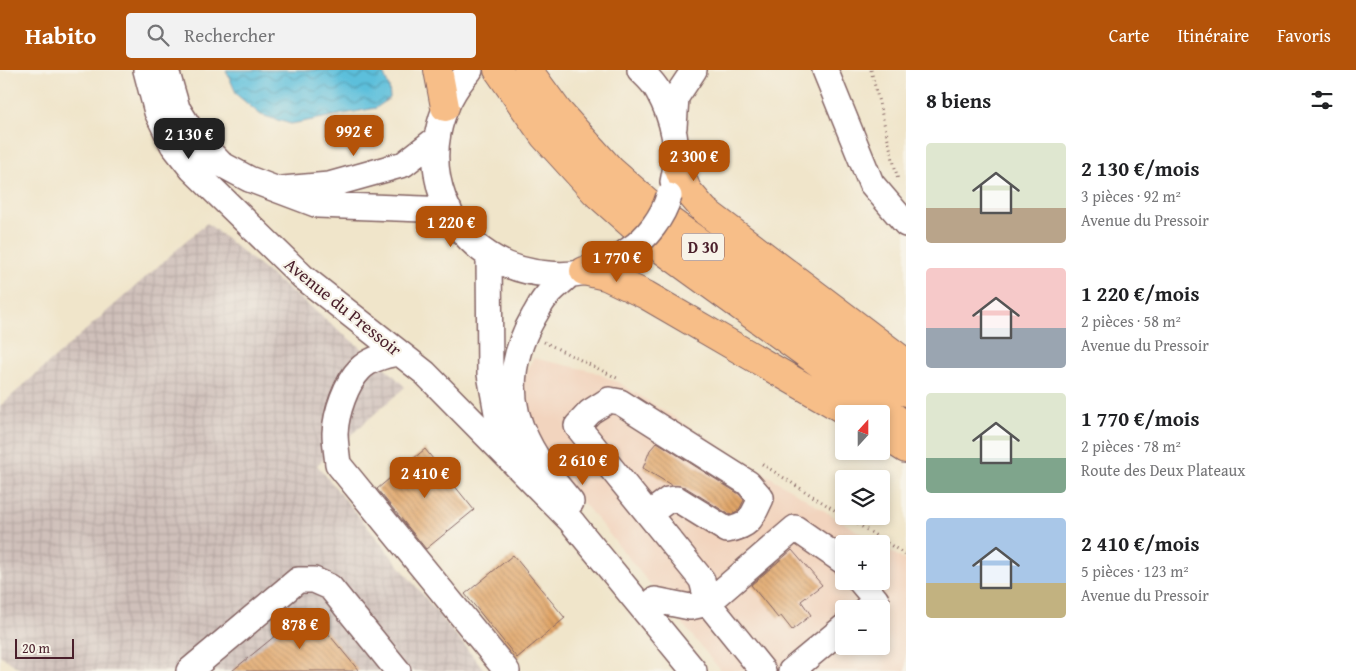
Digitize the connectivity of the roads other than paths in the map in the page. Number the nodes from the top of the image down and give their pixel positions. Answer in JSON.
{"nodes":[{"id":1,"x":146,"y":70,"type":"edge"},
{"id":2,"x":166,"y":70,"type":"edge"},
{"id":3,"x":438,"y":70,"type":"edge"},
{"id":4,"x":470,"y":70,"type":"edge"},
{"id":5,"x":498,"y":70,"type":"edge"},
{"id":6,"x":528,"y":70,"type":"edge"},
{"id":7,"x":640,"y":70,"type":"edge"},
{"id":8,"x":694,"y":70,"type":"edge"},
{"id":9,"x":824,"y":70,"type":"edge"},
{"id":10,"x":445,"y":107,"type":"junction"},
{"id":11,"x":674,"y":127,"type":"junction"},
{"id":12,"x":436,"y":139,"type":"junction"},
{"id":13,"x":676,"y":162,"type":"junction"},
{"id":14,"x":279,"y":189,"type":"junction"},
{"id":15,"x":448,"y":210,"type":"junction"},
{"id":16,"x":906,"y":224,"type":"edge"},
{"id":17,"x":489,"y":256,"type":"junction"},
{"id":18,"x":576,"y":274,"type":"junction"},
{"id":19,"x":399,"y":353,"type":"junction"},
{"id":20,"x":906,"y":363,"type":"edge"},
{"id":21,"x":906,"y":392,"type":"edge"},
{"id":22,"x":835,"y":405,"type":"edge"},
{"id":23,"x":906,"y":426,"type":"edge"},
{"id":24,"x":890,"y":439,"type":"edge"},
{"id":25,"x":906,"y":449,"type":"edge"},
{"id":26,"x":649,"y":514,"type":"junction"},
{"id":27,"x":573,"y":523,"type":"junction"},
{"id":28,"x":835,"y":556,"type":"edge"},
{"id":29,"x":868,"y":590,"type":"edge"},
{"id":30,"x":655,"y":600,"type":"junction"},
{"id":31,"x":876,"y":600,"type":"edge"},
{"id":32,"x":708,"y":602,"type":"junction"},
{"id":33,"x":835,"y":634,"type":"edge"},
{"id":34,"x":189,"y":671,"type":"edge"},
{"id":35,"x":398,"y":671,"type":"edge"},
{"id":36,"x":507,"y":671,"type":"edge"},
{"id":37,"x":694,"y":671,"type":"edge"},
{"id":38,"x":713,"y":671,"type":"edge"},
{"id":39,"x":763,"y":671,"type":"edge"},
{"id":40,"x":791,"y":671,"type":"edge"}],
"edges":[{"from":1,"to":19,"type":"street","name":"Avenue du Pressoir"},
{"from":2,"to":14,"type":"street"},
{"from":3,"to":10,"type":"main road"},
{"from":4,"to":10,"type":"street"},
{"from":5,"to":23,"type":"main road","number":"D 30"},
{"from":6,"to":21,"type":"main road","number":"D 30"},
{"from":7,"to":11,"type":"street"},
{"from":8,"to":11,"type":"street"},
{"from":9,"to":16,"type":"street"},
{"from":10,"to":12,"type":"street"},
{"from":11,"to":13,"type":"street"},
{"from":12,"to":14,"type":"street"},
{"from":12,"to":15,"type":"street"},
{"from":13,"to":18,"type":"street","bridge":true},
{"from":13,"to":20,"type":"main road"},
{"from":14,"to":15,"type":"street"},
{"from":15,"to":17,"type":"street"},
{"from":17,"to":18,"type":"street"},
{"from":17,"to":27,"type":"street"},
{"from":18,"to":22,"type":"main road"},
{"from":18,"to":30,"type":"street"},
{"from":19,"to":27,"type":"street","name":"Avenue du Pressoir"},
{"from":19,"to":36,"type":"street"},
{"from":24,"to":25,"type":"main road"},
{"from":26,"to":26,"type":"street"},
{"from":26,"to":32,"type":"street"},
{"from":27,"to":37,"type":"street"},
{"from":28,"to":32,"type":"street"},
{"from":29,"to":31,"type":"street"},
{"from":30,"to":32,"type":"street"},
{"from":30,"to":38,"type":"street"},
{"from":32,"to":39,"type":"street"},
{"from":33,"to":40,"type":"street"},
{"from":34,"to":35,"type":"street"}]}
